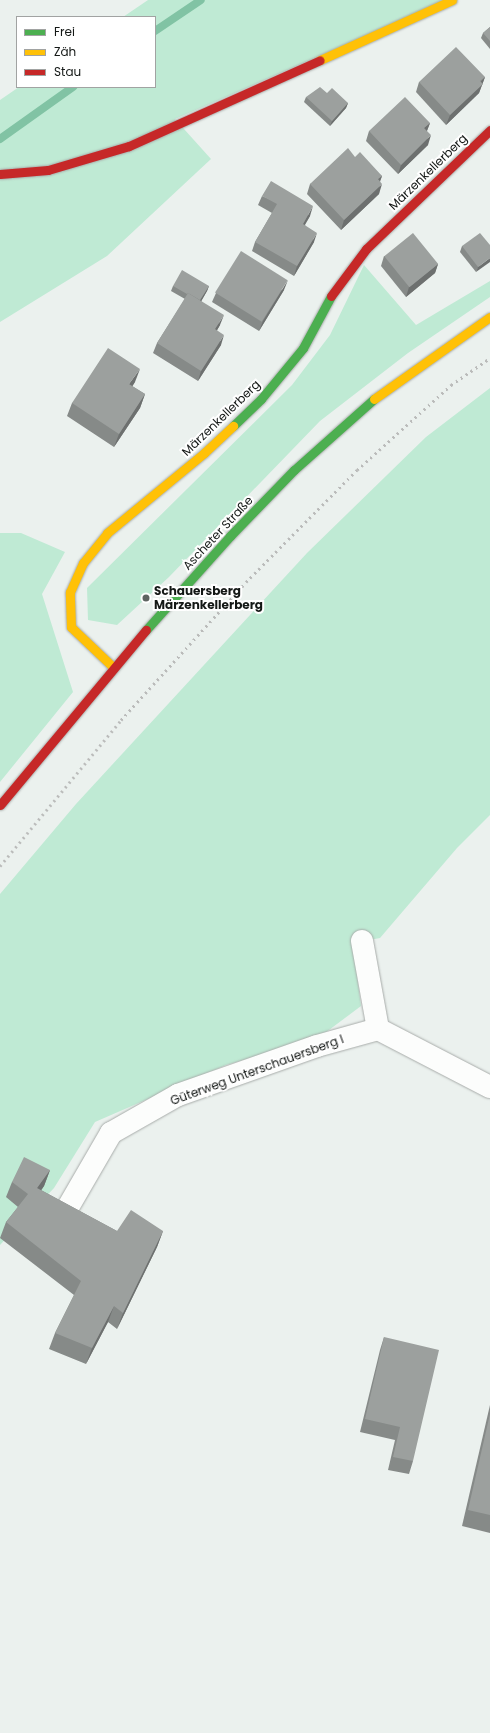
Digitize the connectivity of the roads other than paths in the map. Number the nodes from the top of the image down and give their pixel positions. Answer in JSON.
{"nodes":[{"id":1,"x":452,"y":0,"type":"edge"},
{"id":2,"x":490,"y":130,"type":"edge"},
{"id":3,"x":1,"y":174,"type":"edge"},
{"id":4,"x":490,"y":317,"type":"edge"},
{"id":5,"x":113,"y":667,"type":"junction"},
{"id":6,"x":0,"y":805,"type":"edge"},
{"id":7,"x":362,"y":941,"type":"dead end"},
{"id":8,"x":386,"y":1032,"type":"junction"},
{"id":9,"x":490,"y":1087,"type":"edge"},
{"id":10,"x":67,"y":1209,"type":"edge"}],
"edges":[{"from":1,"to":3,"type":"street"},
{"from":2,"to":5,"type":"street","name":"Märzenkellerberg"},
{"from":4,"to":5,"type":"street","name":"Ascheter Straße"},
{"from":5,"to":6,"type":"street","name":"Ascheter Straße"},
{"from":7,"to":8,"type":"street"},
{"from":8,"to":9,"type":"street"},
{"from":8,"to":10,"type":"street","name":"Güterweg Unterschauersberg I"}]}
